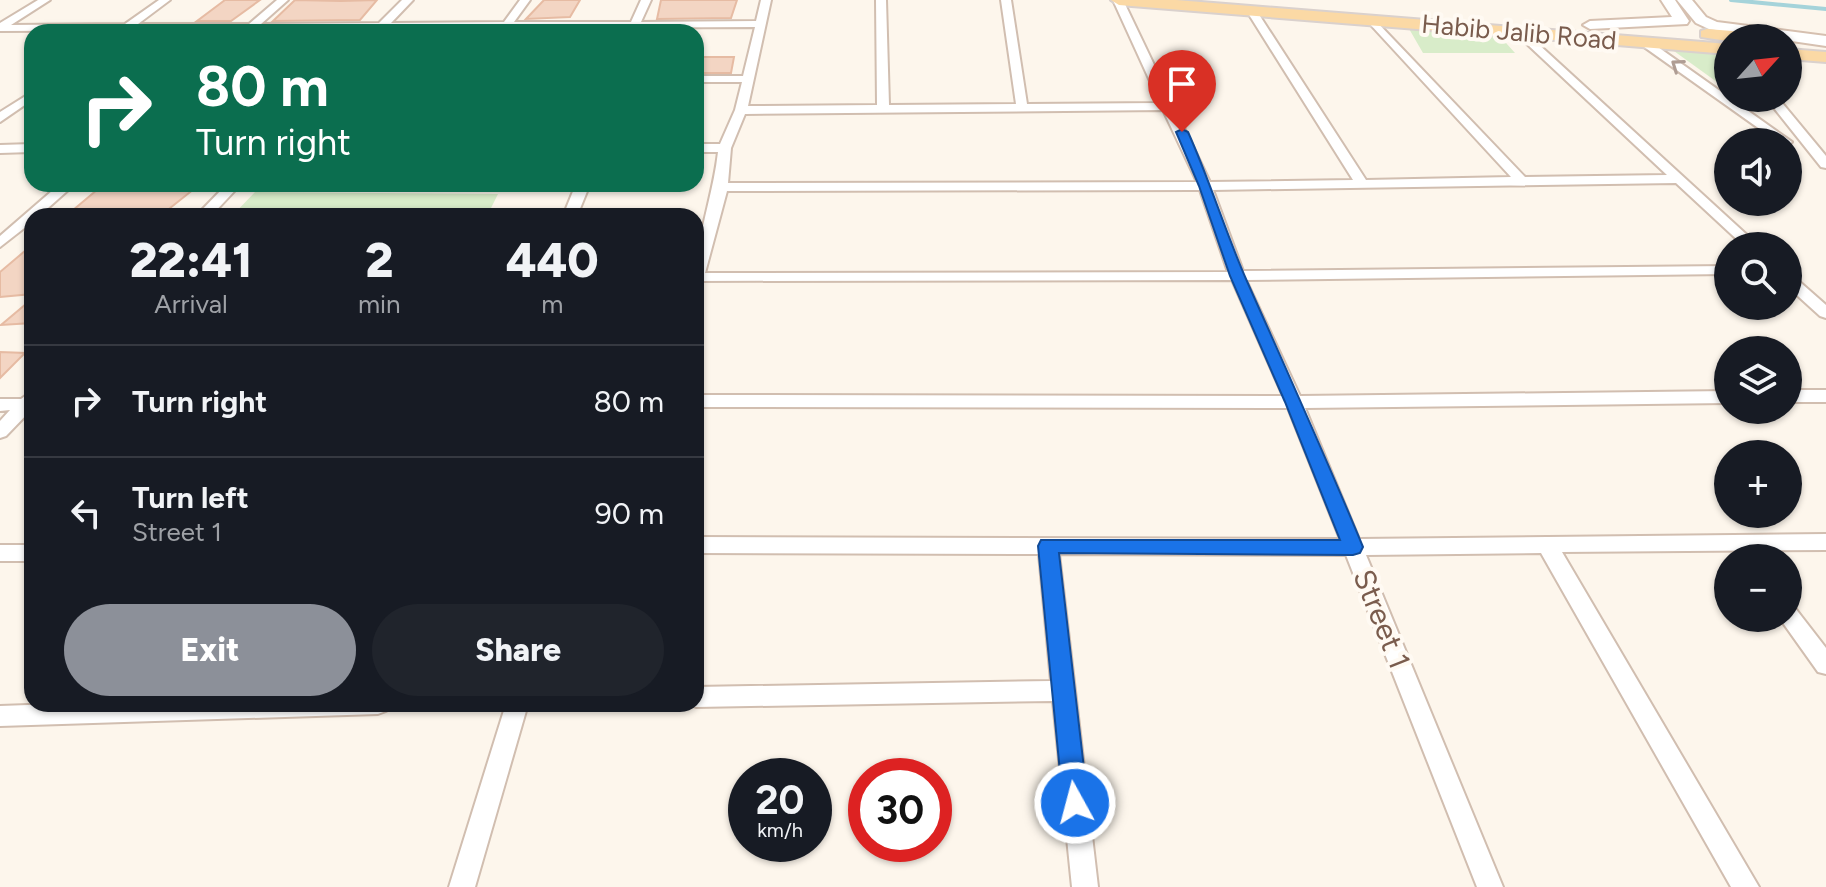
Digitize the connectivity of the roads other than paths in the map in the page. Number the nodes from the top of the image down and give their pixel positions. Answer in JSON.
{"nodes":[{"id":1,"x":45,"y":0,"type":"edge"},
{"id":2,"x":165,"y":0,"type":"edge"},
{"id":3,"x":283,"y":0,"type":"edge"},
{"id":4,"x":408,"y":0,"type":"edge"},
{"id":5,"x":525,"y":0,"type":"edge"},
{"id":6,"x":646,"y":0,"type":"edge"},
{"id":7,"x":766,"y":0,"type":"edge"},
{"id":8,"x":881,"y":0,"type":"edge"},
{"id":9,"x":1006,"y":0,"type":"edge"},
{"id":10,"x":1119,"y":0,"type":"edge"},
{"id":11,"x":1668,"y":0,"type":"edge"},
{"id":12,"x":1684,"y":0,"type":"edge"},
{"id":13,"x":1256,"y":6,"type":"edge"},
{"id":14,"x":1373,"y":21,"type":"junction"},
{"id":15,"x":131,"y":24,"type":"edge"},
{"id":16,"x":254,"y":24,"type":"edge"},
{"id":17,"x":384,"y":24,"type":"edge"},
{"id":18,"x":508,"y":24,"type":"edge"},
{"id":19,"x":634,"y":24,"type":"edge"},
{"id":20,"x":704,"y":24,"type":"edge"},
{"id":21,"x":759,"y":24,"type":"junction"},
{"id":22,"x":1590,"y":25,"type":"junction"},
{"id":23,"x":0,"y":28,"type":"edge"},
{"id":24,"x":24,"y":28,"type":"edge"},
{"id":25,"x":1519,"y":32,"type":"junction"},
{"id":26,"x":1714,"y":35,"type":"edge"},
{"id":27,"x":1802,"y":41,"type":"edge"},
{"id":28,"x":1644,"y":42,"type":"junction"},
{"id":29,"x":1826,"y":42,"type":"edge"},
{"id":30,"x":1714,"y":48,"type":"edge"},
{"id":31,"x":1802,"y":55,"type":"edge"},
{"id":32,"x":1826,"y":57,"type":"edge"},
{"id":33,"x":704,"y":79,"type":"edge"},
{"id":34,"x":749,"y":79,"type":"junction"},
{"id":35,"x":24,"y":101,"type":"edge"},
{"id":36,"x":1170,"y":106,"type":"junction"},
{"id":37,"x":1022,"y":107,"type":"junction"},
{"id":38,"x":883,"y":109,"type":"junction"},
{"id":39,"x":741,"y":110,"type":"junction"},
{"id":40,"x":1783,"y":112,"type":"edge"},
{"id":41,"x":0,"y":118,"type":"edge"},
{"id":42,"x":1766,"y":128,"type":"edge"},
{"id":43,"x":24,"y":148,"type":"edge"},
{"id":44,"x":704,"y":148,"type":"edge"},
{"id":45,"x":725,"y":148,"type":"junction"},
{"id":46,"x":0,"y":149,"type":"edge"},
{"id":47,"x":1802,"y":153,"type":"edge"},
{"id":48,"x":1826,"y":164,"type":"edge"},
{"id":49,"x":1826,"y":170,"type":"edge"},
{"id":50,"x":1678,"y":179,"type":"junction"},
{"id":51,"x":1522,"y":182,"type":"junction"},
{"id":52,"x":1362,"y":184,"type":"junction"},
{"id":53,"x":1205,"y":186,"type":"junction"},
{"id":54,"x":721,"y":187,"type":"junction"},
{"id":55,"x":59,"y":192,"type":"edge"},
{"id":56,"x":226,"y":192,"type":"edge"},
{"id":57,"x":40,"y":208,"type":"edge"},
{"id":58,"x":211,"y":208,"type":"edge"},
{"id":59,"x":24,"y":222,"type":"edge"},
{"id":60,"x":1737,"y":232,"type":"edge"},
{"id":61,"x":0,"y":243,"type":"edge"},
{"id":62,"x":704,"y":248,"type":"edge"},
{"id":63,"x":1714,"y":270,"type":"edge"},
{"id":64,"x":1237,"y":276,"type":"junction"},
{"id":65,"x":704,"y":277,"type":"edge"},
{"id":66,"x":1802,"y":292,"type":"edge"},
{"id":67,"x":1826,"y":313,"type":"edge"},
{"id":68,"x":1802,"y":396,"type":"edge"},
{"id":69,"x":1826,"y":396,"type":"edge"},
{"id":70,"x":1714,"y":397,"type":"edge"},
{"id":71,"x":704,"y":401,"type":"edge"},
{"id":72,"x":1294,"y":402,"type":"junction"},
{"id":73,"x":24,"y":403,"type":"edge"},
{"id":74,"x":0,"y":405,"type":"edge"},
{"id":75,"x":24,"y":408,"type":"edge"},
{"id":76,"x":0,"y":432,"type":"edge"},
{"id":77,"x":1826,"y":542,"type":"edge"},
{"id":78,"x":704,"y":545,"type":"edge"},
{"id":79,"x":1547,"y":545,"type":"junction"},
{"id":80,"x":1802,"y":545,"type":"edge"},
{"id":81,"x":1048,"y":546,"type":"junction"},
{"id":82,"x":1353,"y":547,"type":"junction"},
{"id":83,"x":1714,"y":550,"type":"edge"},
{"id":84,"x":0,"y":553,"type":"edge"},
{"id":85,"x":24,"y":553,"type":"edge"},
{"id":86,"x":1801,"y":632,"type":"edge"},
{"id":87,"x":1826,"y":665,"type":"edge"},
{"id":88,"x":1062,"y":691,"type":"junction"},
{"id":89,"x":704,"y":697,"type":"edge"},
{"id":90,"x":126,"y":712,"type":"edge"},
{"id":91,"x":515,"y":712,"type":"edge"},
{"id":92,"x":0,"y":716,"type":"edge"},
{"id":93,"x":462,"y":887,"type":"edge"},
{"id":94,"x":1085,"y":887,"type":"edge"},
{"id":95,"x":1490,"y":887,"type":"edge"},
{"id":96,"x":1746,"y":887,"type":"edge"}],
"edges":[{"from":1,"to":23,"type":"street"},
{"from":2,"to":15,"type":"street"},
{"from":3,"to":16,"type":"street"},
{"from":4,"to":17,"type":"street"},
{"from":5,"to":18,"type":"street"},
{"from":6,"to":19,"type":"street"},
{"from":7,"to":21,"type":"street"},
{"from":8,"to":38,"type":"street"},
{"from":9,"to":37,"type":"street"},
{"from":10,"to":13,"type":"main road","name":"Habib Jalib Road"},
{"from":10,"to":36,"type":"street","name":"Street 1"},
{"from":11,"to":22,"type":"street"},
{"from":12,"to":29,"type":"street"},
{"from":13,"to":14,"type":"main road","name":"Habib Jalib Road"},
{"from":13,"to":22,"type":"main road"},
{"from":13,"to":52,"type":"street"},
{"from":14,"to":25,"type":"main road","name":"Habib Jalib Road"},
{"from":14,"to":51,"type":"street"},
{"from":20,"to":21,"type":"street"},
{"from":21,"to":34,"type":"street"},
{"from":22,"to":26,"type":"main road"},
{"from":23,"to":24,"type":"street"},
{"from":25,"to":28,"type":"main road","name":"Habib Jalib Road"},
{"from":25,"to":50,"type":"street"},
{"from":27,"to":29,"type":"main road"},
{"from":28,"to":30,"type":"main road","name":"Habib Jalib Road"},
{"from":42,"to":28,"type":"street","one_way":true},
{"from":31,"to":32,"type":"main road"},
{"from":33,"to":34,"type":"street"},
{"from":34,"to":39,"type":"street"},
{"from":35,"to":41,"type":"street"},
{"from":36,"to":37,"type":"street"},
{"from":36,"to":53,"type":"street","name":"Street 1"},
{"from":37,"to":38,"type":"street"},
{"from":38,"to":39,"type":"street"},
{"from":39,"to":45,"type":"street"},
{"from":40,"to":48,"type":"street"},
{"from":43,"to":46,"type":"street"},
{"from":44,"to":45,"type":"street"},
{"from":45,"to":54,"type":"street"},
{"from":47,"to":49,"type":"street"},
{"from":50,"to":51,"type":"street"},
{"from":50,"to":60,"type":"street"},
{"from":51,"to":52,"type":"street"},
{"from":52,"to":53,"type":"street"},
{"from":53,"to":54,"type":"street"},
{"from":53,"to":64,"type":"street","name":"Street 1"},
{"from":54,"to":62,"type":"street"},
{"from":55,"to":57,"type":"street"},
{"from":56,"to":58,"type":"street"},
{"from":59,"to":61,"type":"street"},
{"from":63,"to":64,"type":"street"},
{"from":64,"to":65,"type":"street"},
{"from":64,"to":72,"type":"street","name":"Street 1"},
{"from":66,"to":67,"type":"street"},
{"from":68,"to":69,"type":"street"},
{"from":70,"to":72,"type":"street"},
{"from":71,"to":72,"type":"street"},
{"from":72,"to":82,"type":"street","name":"Street 1"},
{"from":73,"to":74,"type":"street"},
{"from":75,"to":76,"type":"street"},
{"from":77,"to":80,"type":"street"},
{"from":78,"to":81,"type":"street"},
{"from":79,"to":82,"type":"street"},
{"from":79,"to":83,"type":"street"},
{"from":79,"to":96,"type":"street"},
{"from":81,"to":82,"type":"street"},
{"from":81,"to":88,"type":"street"},
{"from":82,"to":95,"type":"street","name":"Street 1"},
{"from":84,"to":85,"type":"street"},
{"from":86,"to":87,"type":"street"},
{"from":88,"to":89,"type":"street"},
{"from":88,"to":94,"type":"street"},
{"from":90,"to":92,"type":"street"},
{"from":91,"to":93,"type":"street"}]}
